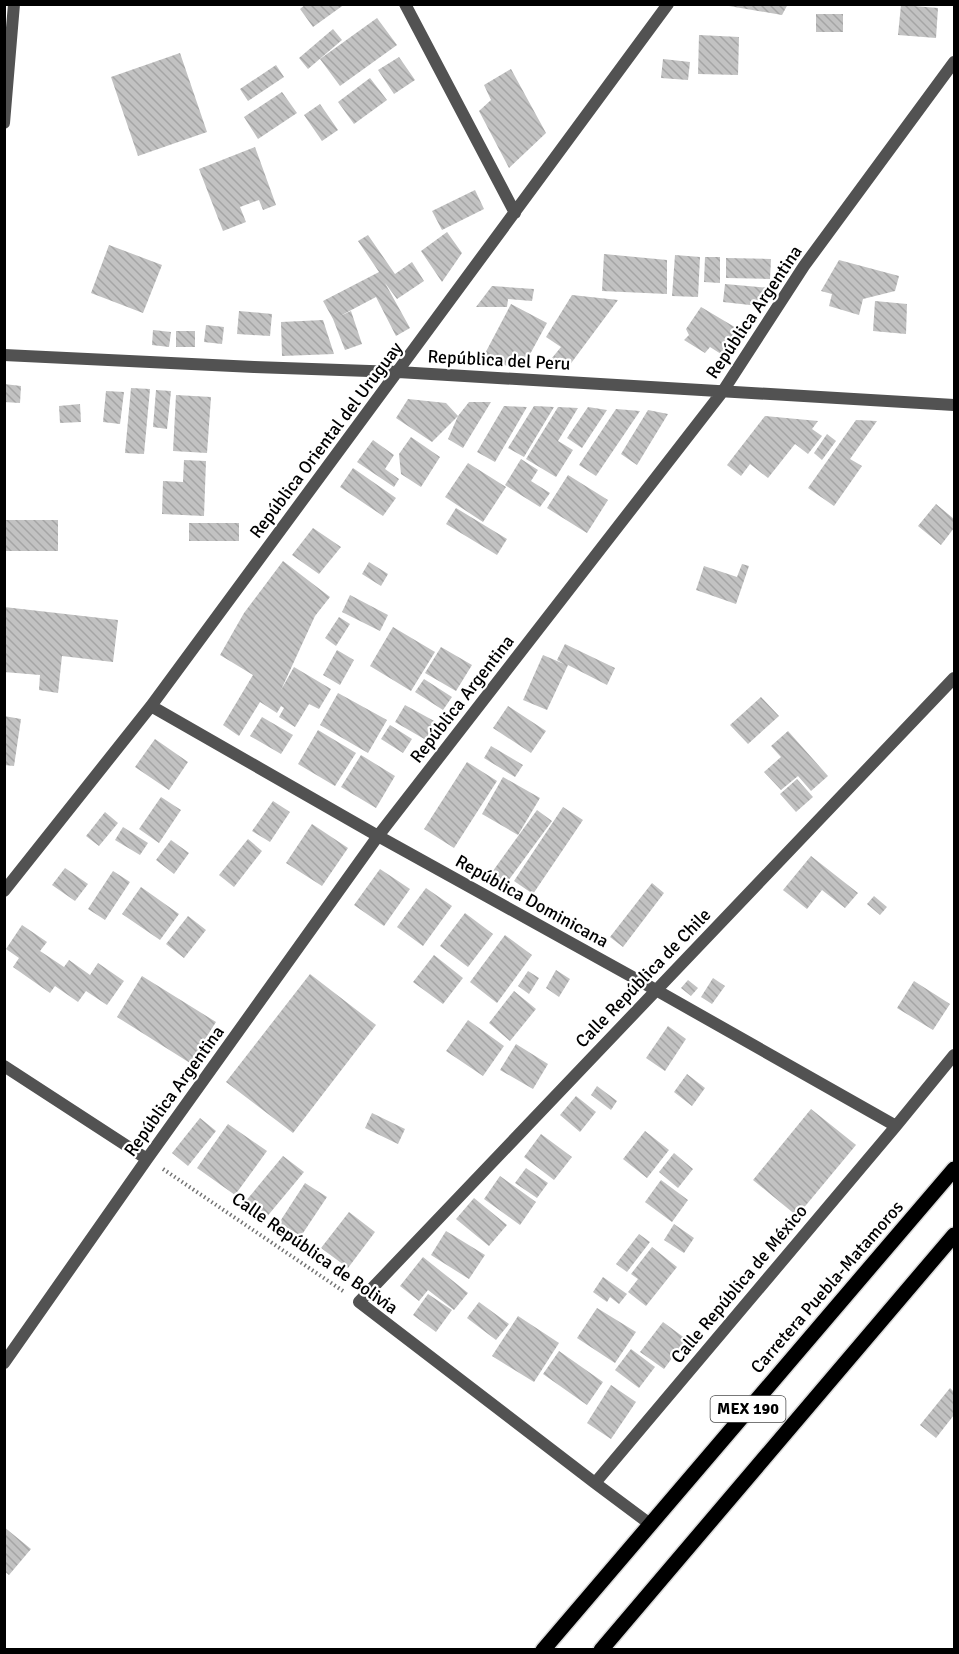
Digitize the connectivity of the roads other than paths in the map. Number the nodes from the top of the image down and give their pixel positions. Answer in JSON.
{"nodes":[{"id":1,"x":14,"y":4,"type":"edge"},
{"id":2,"x":405,"y":4,"type":"edge"},
{"id":3,"x":668,"y":4,"type":"edge"},
{"id":4,"x":954,"y":62,"type":"edge"},
{"id":5,"x":4,"y":123,"type":"edge"},
{"id":6,"x":515,"y":213,"type":"junction"},
{"id":7,"x":4,"y":355,"type":"edge"},
{"id":8,"x":398,"y":372,"type":"junction"},
{"id":9,"x":723,"y":391,"type":"junction"},
{"id":10,"x":954,"y":405,"type":"edge"},
{"id":11,"x":954,"y":678,"type":"edge"},
{"id":12,"x":151,"y":706,"type":"junction"},
{"id":13,"x":378,"y":837,"type":"junction"},
{"id":14,"x":4,"y":891,"type":"edge"},
{"id":15,"x":656,"y":990,"type":"junction"},
{"id":16,"x":954,"y":1055,"type":"edge"},
{"id":17,"x":4,"y":1066,"type":"edge"},
{"id":18,"x":896,"y":1126,"type":"junction"},
{"id":19,"x":147,"y":1159,"type":"junction"},
{"id":20,"x":954,"y":1169,"type":"edge"},
{"id":21,"x":954,"y":1235,"type":"edge"},
{"id":22,"x":359,"y":1302,"type":"joint"},
{"id":23,"x":4,"y":1363,"type":"edge"},
{"id":24,"x":595,"y":1483,"type":"junction"},
{"id":25,"x":650,"y":1524,"type":"junction"},
{"id":26,"x":543,"y":1650,"type":"edge"},
{"id":27,"x":601,"y":1650,"type":"edge"}],
"edges":[{"from":1,"to":5,"type":"street"},
{"from":2,"to":6,"type":"street"},
{"from":3,"to":6,"type":"street","name":"República Oriental del Uruguay"},
{"from":4,"to":9,"type":"street","name":"República Argentina"},
{"from":6,"to":8,"type":"street","name":"República Oriental del Uruguay"},
{"from":7,"to":8,"type":"street","name":"República del Peru"},
{"from":8,"to":9,"type":"street","name":"República del Peru"},
{"from":8,"to":12,"type":"street","name":"República Oriental del Uruguay"},
{"from":9,"to":10,"type":"street","name":"República del Peru"},
{"from":9,"to":13,"type":"street","name":"República Argentina"},
{"from":11,"to":15,"type":"street","name":"Calle República de Chile"},
{"from":12,"to":13,"type":"street","name":"República Dominicana"},
{"from":12,"to":14,"type":"street","name":"República Oriental del Uruguay"},
{"from":13,"to":15,"type":"street","name":"República Dominicana"},
{"from":13,"to":19,"type":"street","name":"República Argentina"},
{"from":15,"to":18,"type":"street","name":"República Dominicana"},
{"from":15,"to":22,"type":"street","name":"Calle República de Chile"},
{"from":16,"to":18,"type":"street","name":"Calle República de México"},
{"from":17,"to":19,"type":"street"},
{"from":18,"to":24,"type":"street","name":"Calle República de México"},
{"from":19,"to":23,"type":"street","name":"República Argentina"},
{"from":20,"to":25,"type":"main road","name":"Carretera Puebla-Matamoros","number":"MEX 190"},
{"from":21,"to":27,"type":"main road","number":"MEX 190"},
{"from":22,"to":24,"type":"street","name":"Calle República de Bolivia"},
{"from":24,"to":25,"type":"street"},
{"from":25,"to":26,"type":"main road","name":"Carretera Puebla-Matamoros","number":"MEX 190"}]}
